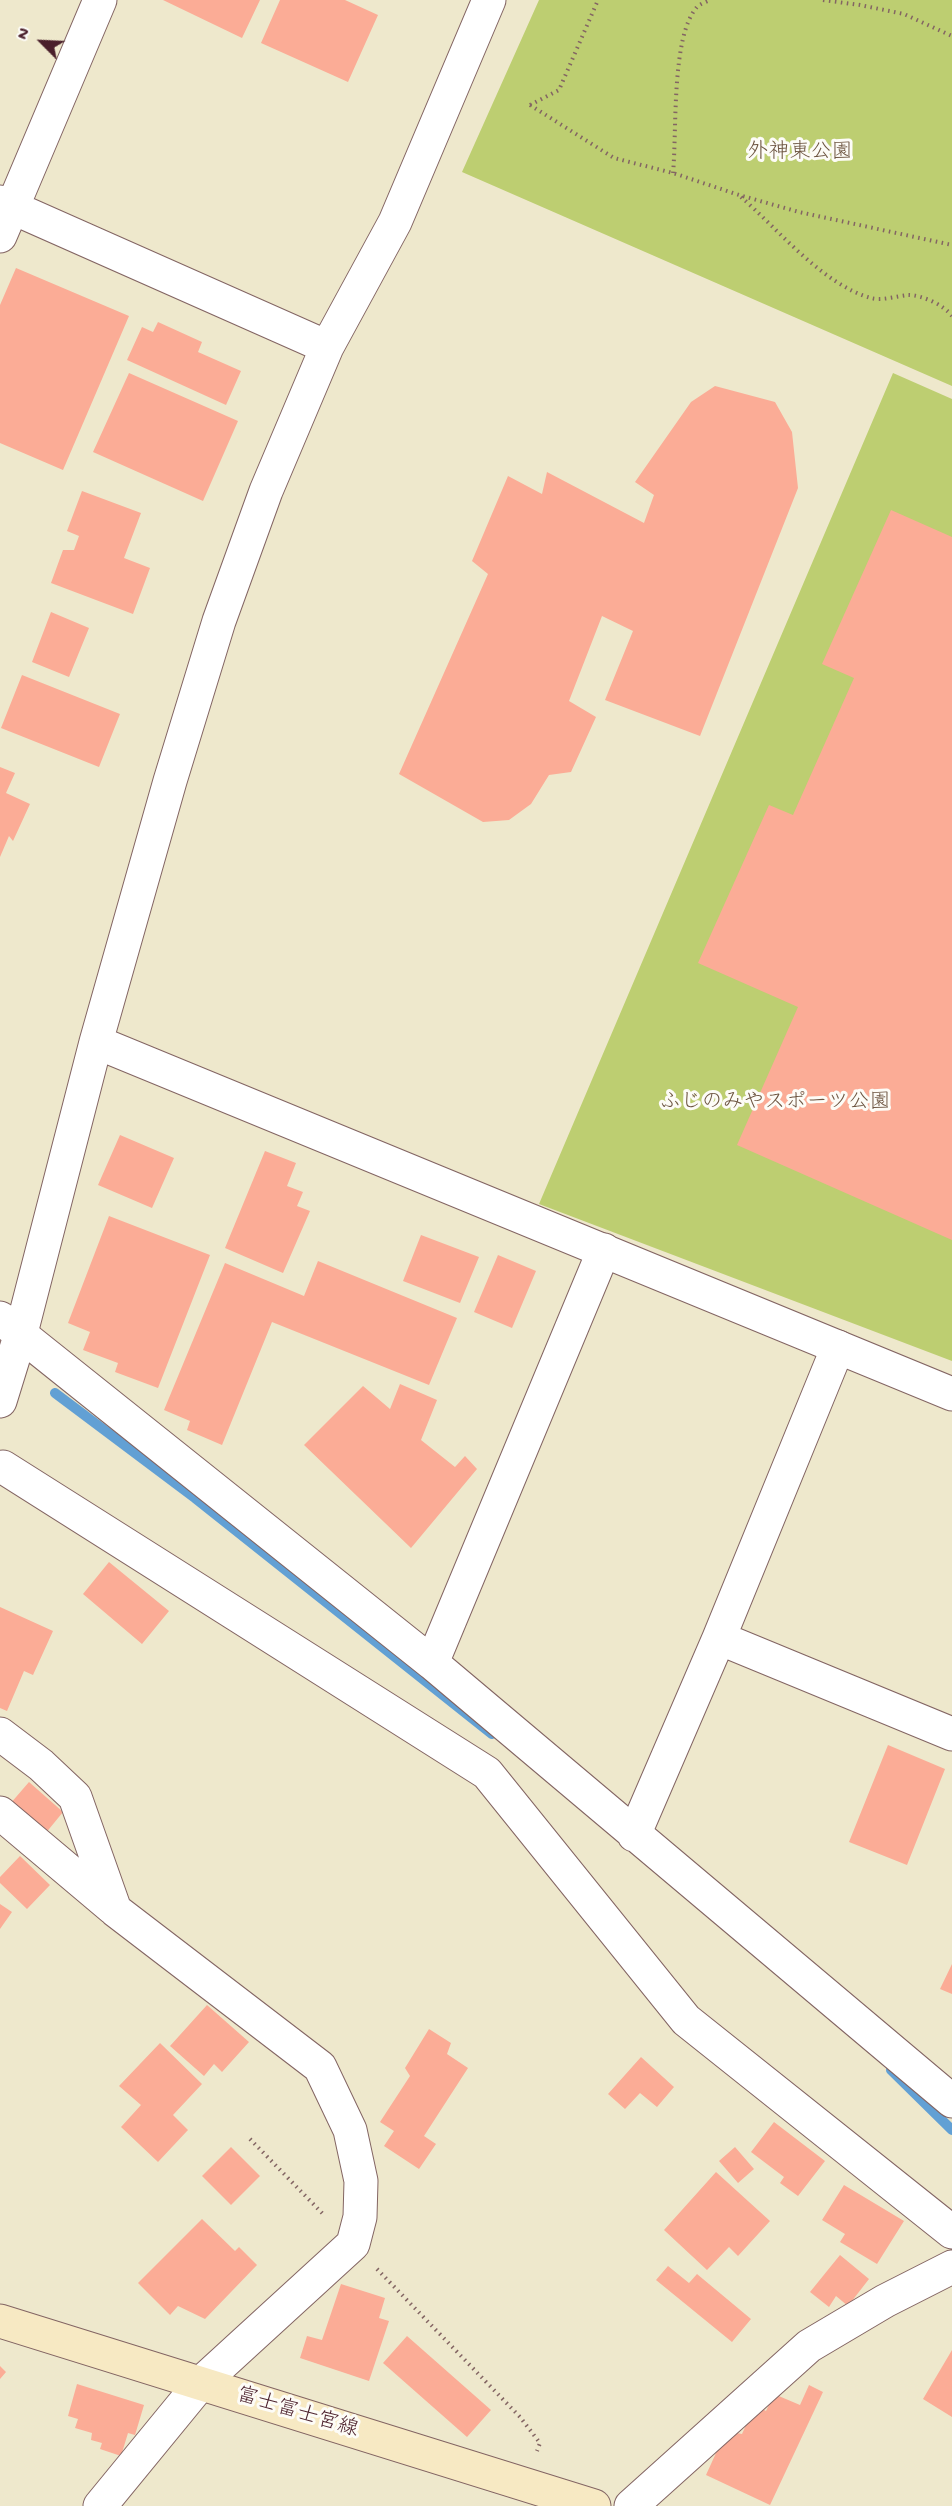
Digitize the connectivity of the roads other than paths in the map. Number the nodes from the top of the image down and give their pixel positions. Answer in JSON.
{"nodes":[{"id":1,"x":100,"y":0,"type":"edge"},
{"id":2,"x":489,"y":0,"type":"edge"},
{"id":3,"x":4,"y":215,"type":"edge"},
{"id":4,"x":327,"y":347,"type":"junction"},
{"id":5,"x":96,"y":1042,"type":"junction"},
{"id":6,"x":604,"y":1250,"type":"junction"},
{"id":7,"x":10,"y":1325,"type":"edge"},
{"id":8,"x":838,"y":1347,"type":"junction"},
{"id":9,"x":952,"y":1394,"type":"edge"},
{"id":10,"x":0,"y":1401,"type":"edge"},
{"id":11,"x":1,"y":1465,"type":"edge"},
{"id":12,"x":719,"y":1638,"type":"junction"},
{"id":13,"x":432,"y":1664,"type":"junction"},
{"id":14,"x":0,"y":1734,"type":"edge"},
{"id":15,"x":952,"y":1734,"type":"edge"},
{"id":16,"x":0,"y":1813,"type":"edge"},
{"id":17,"x":634,"y":1835,"type":"junction"},
{"id":18,"x":115,"y":1910,"type":"junction"},
{"id":19,"x":952,"y":2102,"type":"edge"},
{"id":20,"x":952,"y":2232,"type":"edge"},
{"id":21,"x":952,"y":2267,"type":"edge"},
{"id":22,"x":0,"y":2321,"type":"edge"},
{"id":23,"x":200,"y":2384,"type":"junction"},
{"id":24,"x":100,"y":2506,"type":"edge"},
{"id":25,"x":594,"y":2506,"type":"edge"},
{"id":26,"x":631,"y":2506,"type":"edge"}],
"edges":[{"from":1,"to":3,"type":"street"},
{"from":2,"to":4,"type":"street"},
{"from":3,"to":4,"type":"street"},
{"from":4,"to":5,"type":"street"},
{"from":5,"to":6,"type":"street"},
{"from":5,"to":7,"type":"street"},
{"from":6,"to":8,"type":"street"},
{"from":6,"to":13,"type":"street"},
{"from":7,"to":10,"type":"street"},
{"from":7,"to":13,"type":"street"},
{"from":8,"to":9,"type":"street"},
{"from":8,"to":12,"type":"street"},
{"from":11,"to":20,"type":"street"},
{"from":12,"to":15,"type":"street"},
{"from":12,"to":17,"type":"street"},
{"from":13,"to":17,"type":"street"},
{"from":14,"to":18,"type":"street"},
{"from":16,"to":18,"type":"street"},
{"from":17,"to":19,"type":"street"},
{"from":18,"to":23,"type":"street"},
{"from":21,"to":26,"type":"street"},
{"from":22,"to":23,"type":"main road","name":"富士富士宮線"},
{"from":23,"to":24,"type":"street"},
{"from":23,"to":25,"type":"main road","name":"富士富士宮線"}]}
